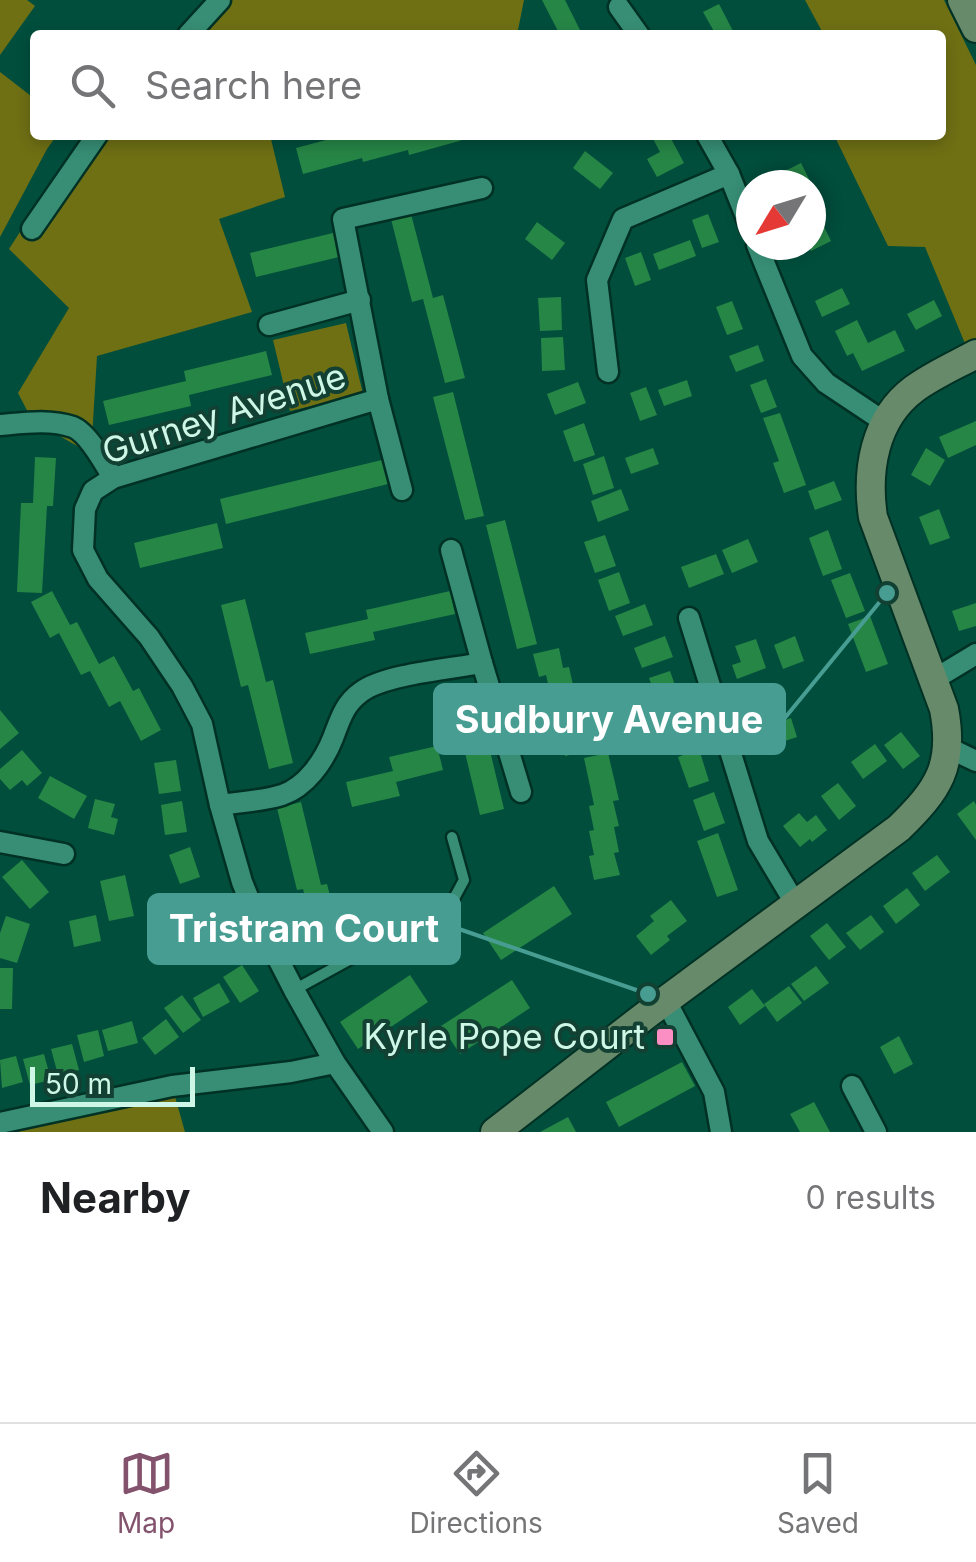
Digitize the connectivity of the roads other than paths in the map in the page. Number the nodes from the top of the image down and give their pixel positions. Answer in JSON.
{"nodes":[{"id":1,"x":220,"y":0,"type":"edge"},
{"id":2,"x":962,"y":0,"type":"edge"},
{"id":3,"x":619,"y":8,"type":"dead end"},
{"id":4,"x":976,"y":28,"type":"edge"},
{"id":5,"x":193,"y":30,"type":"edge"},
{"id":6,"x":635,"y":30,"type":"edge"},
{"id":7,"x":94,"y":140,"type":"edge"},
{"id":8,"x":711,"y":140,"type":"edge"},
{"id":9,"x":728,"y":174,"type":"junction"},
{"id":10,"x":482,"y":188,"type":"dead end"},
{"id":11,"x":736,"y":193,"type":"edge"},
{"id":12,"x":32,"y":228,"type":"dead end"},
{"id":13,"x":763,"y":260,"type":"edge"},
{"id":14,"x":360,"y":300,"type":"junction"},
{"id":15,"x":269,"y":325,"type":"dead end"},
{"id":16,"x":976,"y":354,"type":"edge"},
{"id":17,"x":608,"y":372,"type":"dead end"},
{"id":18,"x":378,"y":399,"type":"junction"},
{"id":19,"x":886,"y":423,"type":"junction"},
{"id":20,"x":0,"y":426,"type":"edge"},
{"id":21,"x":113,"y":478,"type":"junction"},
{"id":22,"x":402,"y":490,"type":"dead end"},
{"id":23,"x":451,"y":550,"type":"dead end"},
{"id":24,"x":689,"y":618,"type":"dead end"},
{"id":25,"x":976,"y":654,"type":"edge"},
{"id":26,"x":482,"y":663,"type":"junction"},
{"id":27,"x":934,"y":680,"type":"junction"},
{"id":28,"x":947,"y":747,"type":"junction"},
{"id":29,"x":976,"y":761,"type":"edge"},
{"id":30,"x":521,"y":792,"type":"dead end"},
{"id":31,"x":220,"y":806,"type":"junction"},
{"id":32,"x":452,"y":837,"type":"dead end"},
{"id":33,"x":0,"y":842,"type":"edge"},
{"id":34,"x":64,"y":854,"type":"dead end"},
{"id":35,"x":796,"y":903,"type":"junction"},
{"id":36,"x":294,"y":990,"type":"junction"},
{"id":37,"x":666,"y":1001,"type":"junction"},
{"id":38,"x":335,"y":1063,"type":"junction"},
{"id":39,"x":852,"y":1086,"type":"dead end"},
{"id":40,"x":0,"y":1123,"type":"edge"},
{"id":41,"x":383,"y":1132,"type":"edge"},
{"id":42,"x":494,"y":1132,"type":"edge"},
{"id":43,"x":721,"y":1132,"type":"edge"},
{"id":44,"x":876,"y":1132,"type":"edge"}],
"edges":[{"from":1,"to":5,"type":"street"},
{"from":2,"to":4,"type":"street"},
{"from":3,"to":6,"type":"street"},
{"from":7,"to":12,"type":"street"},
{"from":8,"to":9,"type":"street"},
{"from":9,"to":11,"type":"street"},
{"from":9,"to":17,"type":"street"},
{"from":10,"to":14,"type":"street","name":"Gurney Avenue"},
{"from":13,"to":19,"type":"street"},
{"from":14,"to":15,"type":"street"},
{"from":14,"to":18,"type":"street","name":"Gurney Avenue"},
{"from":16,"to":19,"type":"street"},
{"from":18,"to":21,"type":"street","name":"Gurney Avenue"},
{"from":18,"to":22,"type":"street","name":"Gurney Avenue"},
{"from":19,"to":27,"type":"street"},
{"from":20,"to":21,"type":"street"},
{"from":21,"to":31,"type":"street","name":"Gurney Avenue"},
{"from":23,"to":26,"type":"street"},
{"from":24,"to":35,"type":"street"},
{"from":25,"to":27,"type":"street"},
{"from":26,"to":30,"type":"street"},
{"from":26,"to":31,"type":"street"},
{"from":27,"to":28,"type":"street"},
{"from":28,"to":29,"type":"street"},
{"from":28,"to":35,"type":"street"},
{"from":31,"to":36,"type":"street","name":"Gurney Avenue"},
{"from":32,"to":36,"type":"lane"},
{"from":33,"to":34,"type":"street"},
{"from":35,"to":37,"type":"street"},
{"from":36,"to":38,"type":"street","name":"Gurney Avenue"},
{"from":37,"to":42,"type":"street"},
{"from":37,"to":43,"type":"street"},
{"from":38,"to":40,"type":"street"},
{"from":38,"to":41,"type":"street","name":"Gurney Avenue"},
{"from":39,"to":44,"type":"street"}]}
